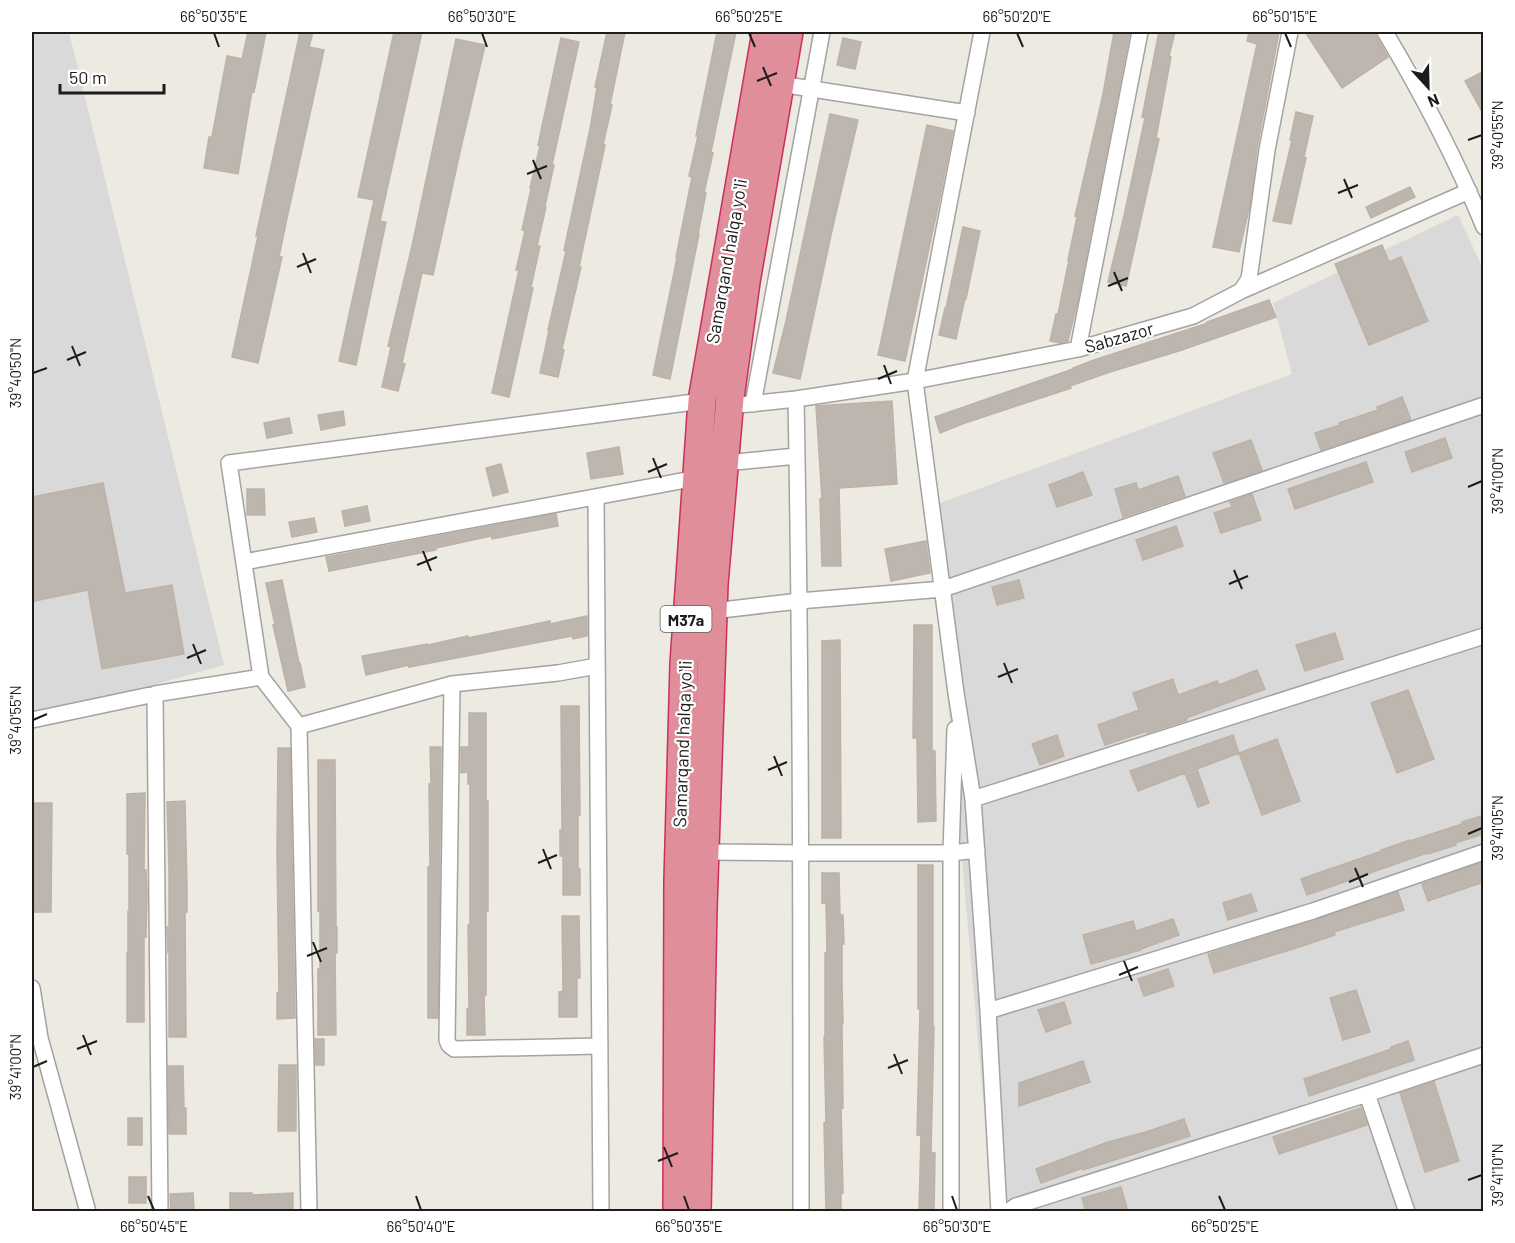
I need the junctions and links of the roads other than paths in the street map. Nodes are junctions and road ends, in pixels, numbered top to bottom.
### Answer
1 (766, 32) edge
2 (789, 32) edge
3 (822, 32) edge
4 (982, 32) edge
5 (1140, 32) edge
6 (1290, 32) edge
7 (1384, 32) edge
8 (780, 84) junction
9 (811, 89) junction
10 (967, 113) junction
11 (1469, 190) junction
12 (1484, 227) edge
13 (1241, 291) junction
14 (1078, 349) junction
15 (915, 381) junction
16 (796, 399) junction
17 (702, 401) junction
18 (741, 405) junction
19 (1484, 405) edge
20 (797, 456) junction
21 (725, 463) junction
22 (697, 478) junction
23 (596, 497) junction
24 (244, 562) junction
25 (701, 582) junction
26 (943, 589) junction
27 (799, 601) junction
28 (713, 611) junction
29 (1484, 636) edge
30 (597, 666) junction
31 (261, 677) junction
32 (452, 684) junction
33 (956, 693) junction
34 (155, 694) junction
35 (32, 720) edge
36 (299, 726) junction
37 (973, 799) junction
38 (977, 850) junction
39 (705, 852) junction
40 (1484, 852) edge
41 (951, 853) junction
42 (801, 854) junction
43 (32, 988) edge
44 (988, 1011) junction
45 (600, 1046) junction
46 (1484, 1056) edge
47 (1367, 1094) junction
48 (88, 1212) edge
49 (160, 1212) edge
50 (309, 1212) edge
51 (601, 1212) edge
52 (676, 1212) edge
53 (698, 1212) edge
54 (801, 1212) edge
55 (951, 1212) edge
56 (999, 1212) edge
57 (1007, 1212) edge
58 (1407, 1212) edge

1 - 17 highway, Samarqand halqa yoʻli / M37a
2 - 8 highway, Samarqand halqa yoʻli / M37a
3 - 9 street
4 - 10 street
5 - 14 street
6 - 13 street
7 - 11 street
8 - 9 street
8 - 18 highway, Samarqand halqa yoʻli / M37a
9 - 10 street
9 - 18 street
10 - 15 street
11 - 12 street
11 - 13 street, Sabzazor
13 - 14 street, Sabzazor
14 - 15 street, Sabzazor
15 - 16 street, Sabzazor
15 - 26 street
16 - 18 street, Sabzazor
16 - 20 street
17 - 22 highway, Samarqand halqa yoʻli / M37a
17 - 24 street
18 - 21 highway, Samarqand halqa yoʻli / M37a
19 - 26 street
20 - 21 street
20 - 27 street
21 - 25 highway, Samarqand halqa yoʻli / M37a
22 - 23 street
22 - 25 highway, Samarqand halqa yoʻli / M37a
23 - 24 street
23 - 30 street
24 - 31 street
25 - 28 highway, Samarqand halqa yoʻli / M37a
25 - 52 highway, Samarqand halqa yoʻli / M37a
26 - 27 street
26 - 33 street
27 - 28 street
27 - 42 street
28 - 39 highway, Samarqand halqa yoʻli / M37a
29 - 37 street
30 - 32 street
30 - 45 street
31 - 34 street
31 - 36 street
32 - 36 street
32 - 45 street
33 - 37 street
33 - 41 street
34 - 35 street
34 - 49 street
36 - 50 street
37 - 38 street
38 - 41 street
38 - 44 street
39 - 42 street
39 - 53 highway, Samarqand halqa yoʻli / M37a
40 - 44 street
41 - 42 street
41 - 55 street
42 - 54 street
43 - 48 street
44 - 56 street
45 - 51 street
46 - 47 street
47 - 57 street
47 - 58 street

